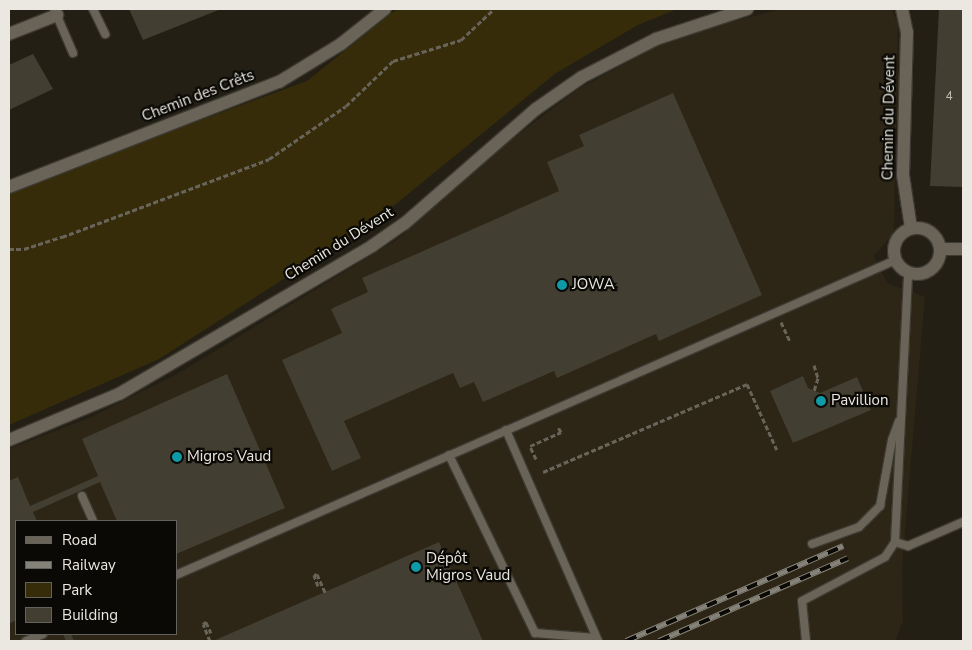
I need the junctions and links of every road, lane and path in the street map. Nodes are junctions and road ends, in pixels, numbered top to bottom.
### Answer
1 (93, 9) edge
2 (385, 9) edge
3 (494, 9) edge
4 (747, 9) edge
5 (902, 9) edge
6 (55, 12) edge
7 (9, 34) edge
8 (105, 34) dead end
9 (73, 53) dead end
10 (9, 187) edge
11 (911, 228) junction
12 (940, 249) junction
13 (963, 249) edge
14 (9, 250) edge
15 (896, 260) junction
16 (908, 272) junction
17 (780, 319) dead end
18 (790, 341) dead end
19 (814, 365) dead end
20 (814, 391) dead end
21 (901, 414) junction
22 (558, 427) dead end
23 (506, 430) junction
24 (9, 440) edge
25 (777, 450) dead end
26 (449, 455) junction
27 (536, 459) dead end
28 (543, 472) dead end
29 (82, 496) dead end
30 (93, 520) edge
31 (963, 522) edge
32 (896, 542) junction
33 (812, 544) dead end
34 (178, 574) edge
35 (318, 586) dead end
36 (325, 592) dead end
37 (211, 633) dead end
38 (41, 635) edge
39 (597, 640) edge
40 (26, 641) edge
41 (210, 641) edge
42 (806, 641) edge

1 - 8 lane
2 - 10 street, Chemin des Crêts
3 - 14 path
4 - 24 street, Chemin du Dévent
5 - 11 street, Chemin du Dévent
6 - 7 street
6 - 9 lane
11 - 12 street
11 - 15 street
12 - 13 street
12 - 16 street
15 - 16 street
15 - 23 lane
16 - 21 lane
17 - 18 path
19 - 20 path
21 - 32 lane
21 - 33 lane
22 - 27 path
23 - 26 lane
23 - 39 lane
25 - 28 path
26 - 34 lane
26 - 39 lane
29 - 30 lane
31 - 32 lane
32 - 42 lane
35 - 36 path
37 - 41 path
38 - 40 lane

